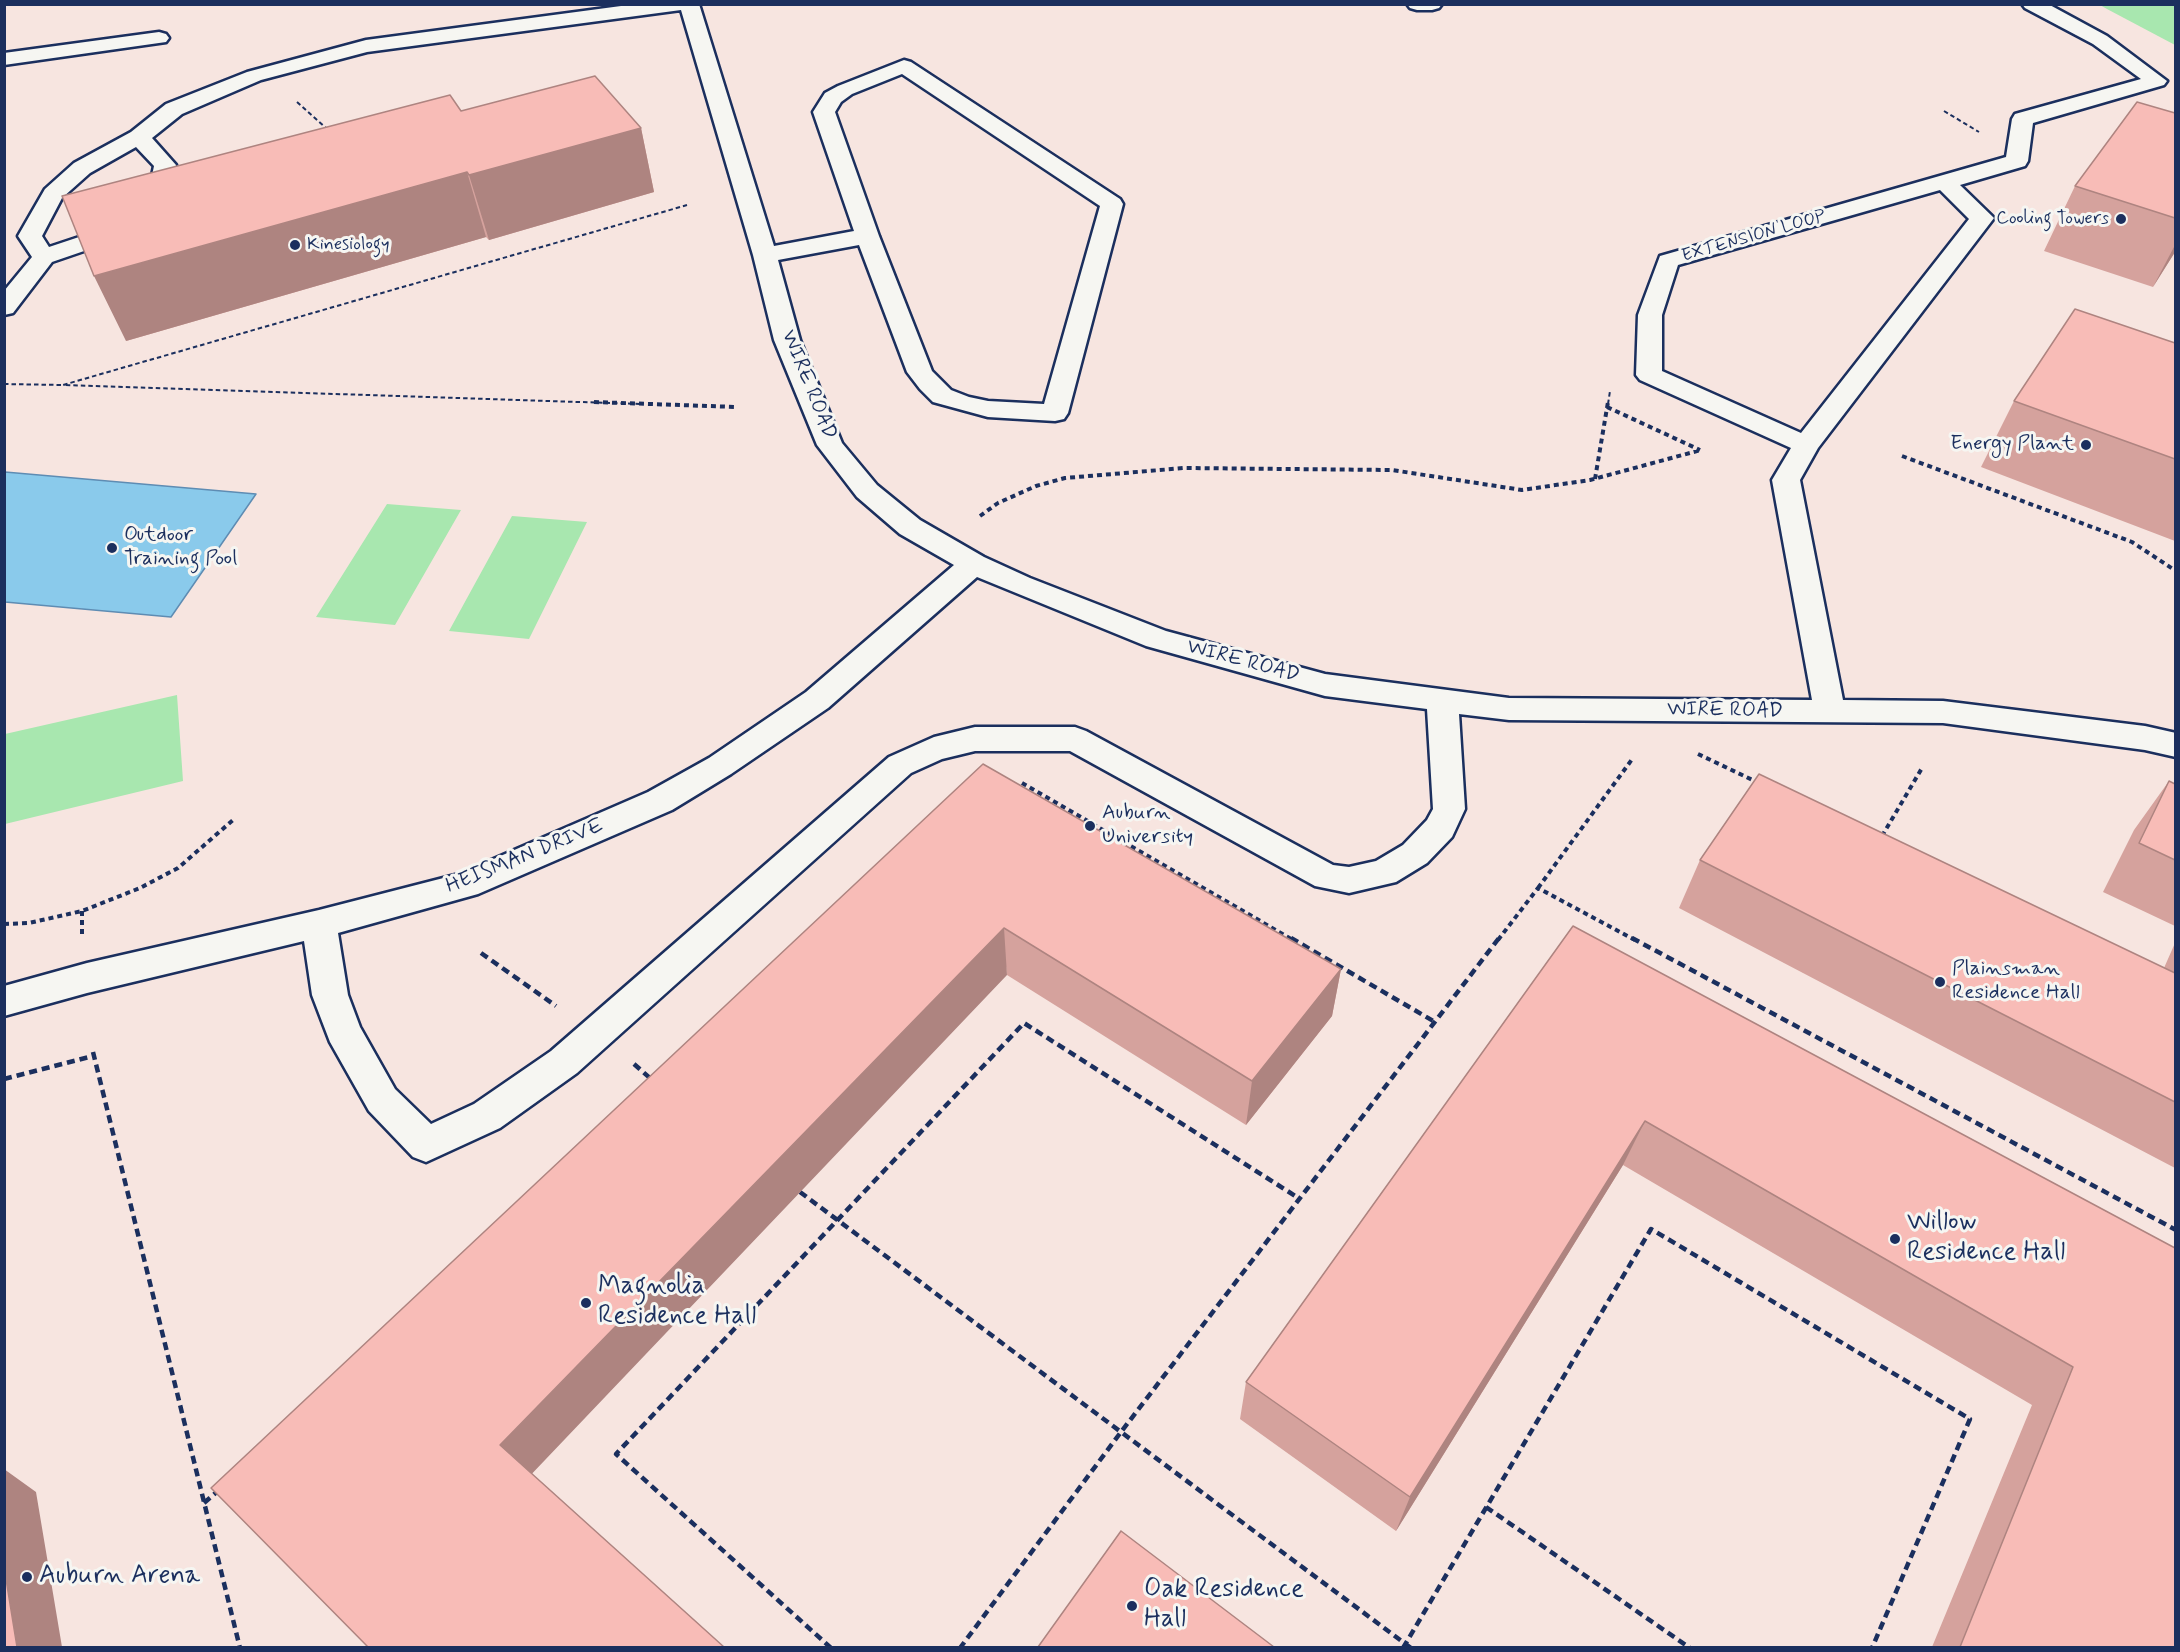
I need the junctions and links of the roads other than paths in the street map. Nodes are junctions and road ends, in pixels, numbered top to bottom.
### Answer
1 (687, 4) edge
2 (1416, 4) edge
3 (1432, 4) edge
4 (2032, 4) edge
5 (159, 38) dead end
6 (4, 59) edge
7 (139, 137) junction
8 (1946, 183) junction
9 (867, 236) junction
10 (765, 255) junction
11 (44, 256) junction
12 (4, 308) edge
13 (1806, 446) junction
14 (974, 564) junction
15 (1442, 700) junction
16 (1830, 712) junction
17 (2175, 745) edge
18 (319, 924) junction
19 (4, 1001) edge

1 - 7 street
1 - 10 street, WIRE ROAD
2 - 3 street
4 - 8 street, EXTENSION LOOP
5 - 6 street
7 - 11 street
7 - 11 street
8 - 13 street
8 - 13 street, EXTENSION LOOP
9 - 9 street
9 - 10 street
10 - 14 street, WIRE ROAD
11 - 12 street
13 - 16 street
14 - 15 street, WIRE ROAD
14 - 18 street, HEISMAN DRIVE
15 - 16 street, WIRE ROAD
15 - 18 street
16 - 17 street, WIRE ROAD
18 - 19 street, HEISMAN DRIVE

